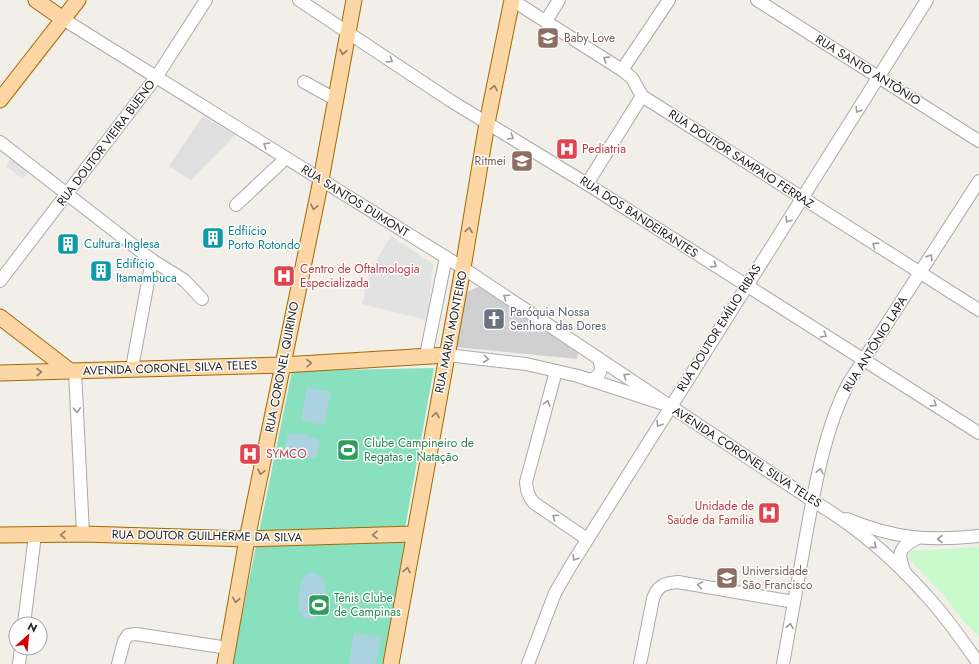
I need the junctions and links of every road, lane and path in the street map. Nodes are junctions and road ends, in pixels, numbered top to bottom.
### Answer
1 (36, 0) edge
2 (78, 0) edge
3 (206, 0) edge
4 (299, 0) edge
5 (354, 0) edge
6 (512, 0) edge
7 (559, 0) edge
8 (669, 0) edge
9 (757, 0) edge
10 (927, 0) edge
11 (63, 20) junction
12 (546, 21) junction
13 (347, 33) junction
14 (622, 70) junction
15 (157, 76) junction
16 (879, 77) junction
17 (304, 82) dead end
18 (642, 96) junction
19 (335, 99) junction
20 (0, 100) edge
21 (487, 123) junction
22 (979, 141) edge
23 (0, 142) edge
24 (286, 158) junction
25 (321, 180) junction
26 (979, 181) edge
27 (587, 184) junction
28 (68, 193) junction
29 (802, 198) junction
30 (236, 205) dead end
31 (446, 257) junction
32 (152, 260) junction
33 (463, 268) junction
34 (920, 274) junction
35 (0, 281) edge
36 (746, 286) junction
37 (202, 299) dead end
38 (979, 310) edge
39 (0, 317) edge
40 (426, 355) junction
41 (447, 355) junction
42 (599, 359) junction
43 (864, 360) junction
44 (283, 365) junction
45 (132, 368) junction
46 (73, 371) junction
47 (556, 371) junction
48 (0, 374) edge
49 (590, 380) junction
50 (670, 406) junction
51 (979, 433) edge
52 (813, 501) junction
53 (833, 513) junction
54 (83, 534) junction
55 (414, 534) junction
56 (0, 535) edge
57 (35, 535) junction
58 (979, 536) edge
59 (247, 539) junction
60 (587, 539) junction
61 (916, 539) junction
62 (906, 573) junction
63 (794, 602) junction
64 (25, 616) edge
65 (960, 639) junction
66 (979, 647) edge
67 (228, 648) junction
68 (978, 663) edge
69 (118, 664) edge
70 (225, 664) edge
71 (391, 664) edge
72 (528, 664) edge
73 (640, 664) edge
74 (783, 664) edge

1 - 11 main road, RUA SANTOS DUMONT
2 - 11 main road
3 - 15 street, RUA DOUTOR VIEIRA BUENO
4 - 13 street, RUA DOS BANDEIRANTES
5 - 13 main road, RUA CORONEL QUIRINO
6 - 12 street, RUA DOUTOR SAMPAIO FERRAZ
21 -> 6 main road, RUA MARIA MONTEIRO
7 - 12 street
8 - 14 street
9 - 16 street, RUA SANTO ANTÔNIO
10 - 16 street, RUA DOUTOR EMÍLIO RIBAS
11 - 15 street, RUA SANTOS DUMONT
11 - 20 main road
14 -> 12 street, RUA DOUTOR SAMPAIO FERRAZ
13 -> 19 main road, RUA CORONEL QUIRINO
13 -> 21 street, RUA DOS BANDEIRANTES
14 - 18 street, RUA DOUTOR SAMPAIO FERRAZ
24 -> 15 street, RUA SANTOS DUMONT
15 - 28 street, RUA DOUTOR VIEIRA BUENO
16 - 22 street, RUA SANTO ANTÔNIO
16 -> 29 street, RUA DOUTOR EMÍLIO RIBAS
17 - 19 street
18 - 27 street
18 - 29 street, RUA DOUTOR SAMPAIO FERRAZ
19 - 25 main road, RUA CORONEL QUIRINO
21 -> 27 street, RUA DOS BANDEIRANTES
33 -> 21 main road, RUA MARIA MONTEIRO
23 - 28 street
24 - 25 street, RUA SANTOS DUMONT
24 - 30 street
25 - 31 street, RUA SANTOS DUMONT
25 -> 44 main road, RUA CORONEL QUIRINO
34 -> 26 street, RUA ANTÔNIO LAPA
27 -> 36 street, RUA DOS BANDEIRANTES
28 - 32 street
28 - 35 street, RUA DOUTOR VIEIRA BUENO
34 -> 29 street, RUA DOUTOR SAMPAIO FERRAZ
29 -> 36 street, RUA DOUTOR EMÍLIO RIBAS
31 - 33 street, RUA SANTOS DUMONT
31 - 40 street
32 - 37 street
32 - 45 street
33 - 41 main road, RUA MARIA MONTEIRO
42 -> 33 street, RUA SANTOS DUMONT
34 - 38 street, RUA DOUTOR SAMPAIO FERRAZ
34 - 43 street, RUA ANTÔNIO LAPA
36 -> 43 street, RUA DOS BANDEIRANTES
36 - 50 street, RUA DOUTOR EMÍLIO RIBAS
39 - 46 main road
40 - 41 main road, AVENIDA CORONEL SILVA TELES
44 -> 40 main road, AVENIDA CORONEL SILVA TELES
41 -> 47 street, AVENIDA CORONEL SILVA TELES
55 -> 41 main road, RUA MARIA MONTEIRO
42 - 49 street
50 -> 42 street, RUA SANTOS DUMONT
43 -> 51 street, RUA DOS BANDEIRANTES
52 -> 43 street, RUA ANTÔNIO LAPA
44 - 45 main road, AVENIDA CORONEL SILVA TELES
44 -> 59 main road, RUA CORONEL QUIRINO
45 - 46 main road, AVENIDA CORONEL SILVA TELES
48 -> 46 main road, AVENIDA CORONEL SILVA TELES
46 -> 54 street
47 - 49 street, AVENIDA CORONEL SILVA TELES
60 -> 47 street
49 - 50 street, AVENIDA CORONEL SILVA TELES
50 - 52 street, AVENIDA CORONEL SILVA TELES
50 -> 60 street, RUA DOUTOR EMÍLIO RIBAS
52 - 53 street, AVENIDA CORONEL SILVA TELES
52 - 63 street, RUA ANTÔNIO LAPA
53 - 61 street
53 -> 62 street, AVENIDA CORONEL SILVA TELES
54 -> 57 main road, RUA DOUTOR GUILHERME DA SILVA
54 - 59 main road, RUA DOUTOR GUILHERME DA SILVA
55 -> 59 main road, RUA DOUTOR GUILHERME DA SILVA
71 -> 55 main road, RUA MARIA MONTEIRO
56 - 57 main road, RUA DOUTOR GUILHERME DA SILVA
57 - 64 street
58 -> 61 street
59 -> 67 main road, RUA CORONEL QUIRINO
60 -> 72 street, RUA DOUTOR EMÍLIO RIBAS
61 - 62 street
62 - 65 street, AVENIDA CORONEL SILVA TELES
63 -> 73 street
74 -> 63 street, RUA ANTÔNIO LAPA
65 - 66 street
65 - 68 street, AVENIDA CORONEL SILVA TELES
67 - 69 street
67 - 70 main road, RUA CORONEL QUIRINO

